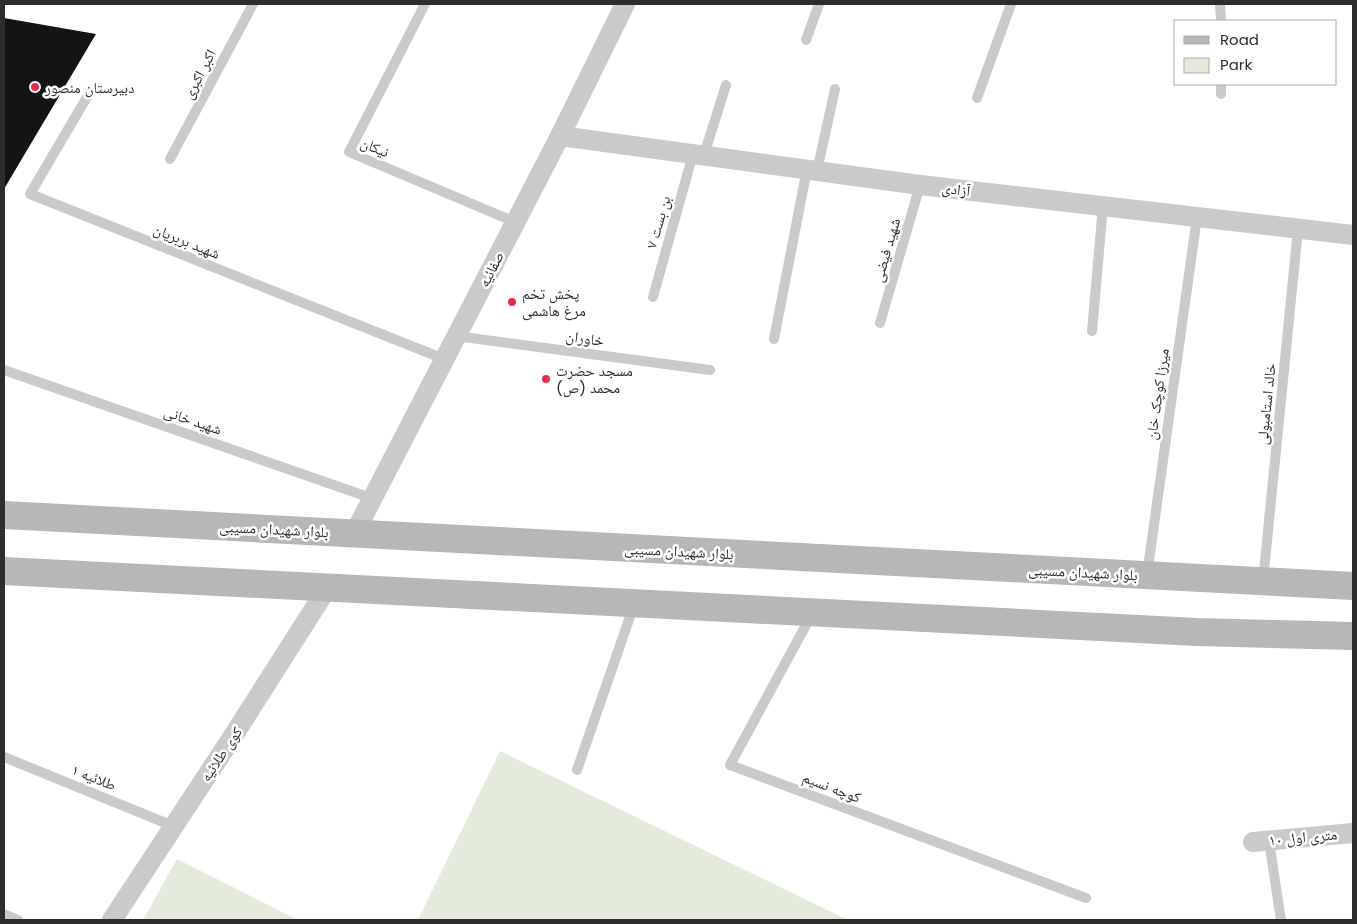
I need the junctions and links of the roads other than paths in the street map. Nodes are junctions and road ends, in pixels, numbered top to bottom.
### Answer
1 (254, 4) edge
2 (425, 4) edge
3 (625, 4) edge
4 (819, 4) edge
5 (1011, 4) edge
6 (1220, 4) edge
7 (1221, 20) edge
8 (806, 40) dead end
9 (726, 85) dead end
10 (835, 89) dead end
11 (90, 92) dead end
12 (977, 98) dead end
13 (560, 136) junction
14 (698, 155) junction
15 (170, 159) dead end
16 (812, 170) junction
17 (920, 185) junction
18 (1103, 206) junction
19 (1197, 217) junction
20 (516, 222) junction
21 (1298, 229) junction
22 (1353, 235) edge
23 (653, 297) dead end
24 (880, 323) dead end
25 (1092, 331) dead end
26 (456, 336) junction
27 (774, 339) dead end
28 (444, 359) junction
29 (4, 370) edge
30 (710, 370) dead end
31 (371, 498) junction
32 (4, 515) edge
33 (354, 534) junction
34 (4, 571) edge
35 (1147, 576) junction
36 (1263, 582) junction
37 (1353, 586) edge
38 (328, 587) junction
39 (634, 604) junction
40 (812, 613) junction
41 (1353, 636) edge
42 (4, 757) edge
43 (577, 770) dead end
44 (173, 826) junction
45 (1353, 833) edge
46 (1261, 841) joint
47 (1086, 898) dead end
48 (4, 914) edge
49 (18, 920) edge
50 (112, 920) edge
51 (1281, 920) edge

1 - 15 lane, اکبر اکبری
2 - 20 lane, نیکان
3 - 13 street, صفائیه
4 - 8 lane
5 - 12 lane
6 - 7 lane
9 - 14 lane, بن بست ۷
10 - 16 lane
11 - 28 lane, شهید بربریان
13 - 14 street, آزادی
13 - 20 street, صفائیه
14 - 16 street, آزادی
14 - 23 lane, بن بست ۷
16 - 17 street, آزادی
16 - 27 lane
17 - 18 street, آزادی
17 - 24 lane, شهید فیضی
18 - 19 street, آزادی
18 - 25 lane
19 - 21 street, آزادی
19 - 35 lane, میرزا کوچک خان
20 - 26 street, صفائیه
21 - 22 street, آزادی
21 - 36 lane, خالد استامبولی
26 - 28 street, صفائیه
26 - 30 lane, خاوران
28 - 31 street, صفائیه
29 - 31 lane, شهید خانی
31 - 33 street, صفائیه
32 - 33 main road, بلوار شهیدان مسیبی
33 - 35 main road, بلوار شهیدان مسیبی
34 - 38 main road
35 - 36 main road, بلوار شهیدان مسیبی
36 - 37 main road, بلوار شهیدان مسیبی
38 - 39 main road
38 - 44 street, کوی طلائیه
39 - 40 main road
39 - 43 lane
40 - 41 main road
40 - 47 lane, کوچه نسیم
42 - 44 lane, طلائیه ۱
44 - 50 street, کوی طلائیه
45 - 46 street, ۱۰ متری اول
46 - 51 lane
48 - 49 lane

